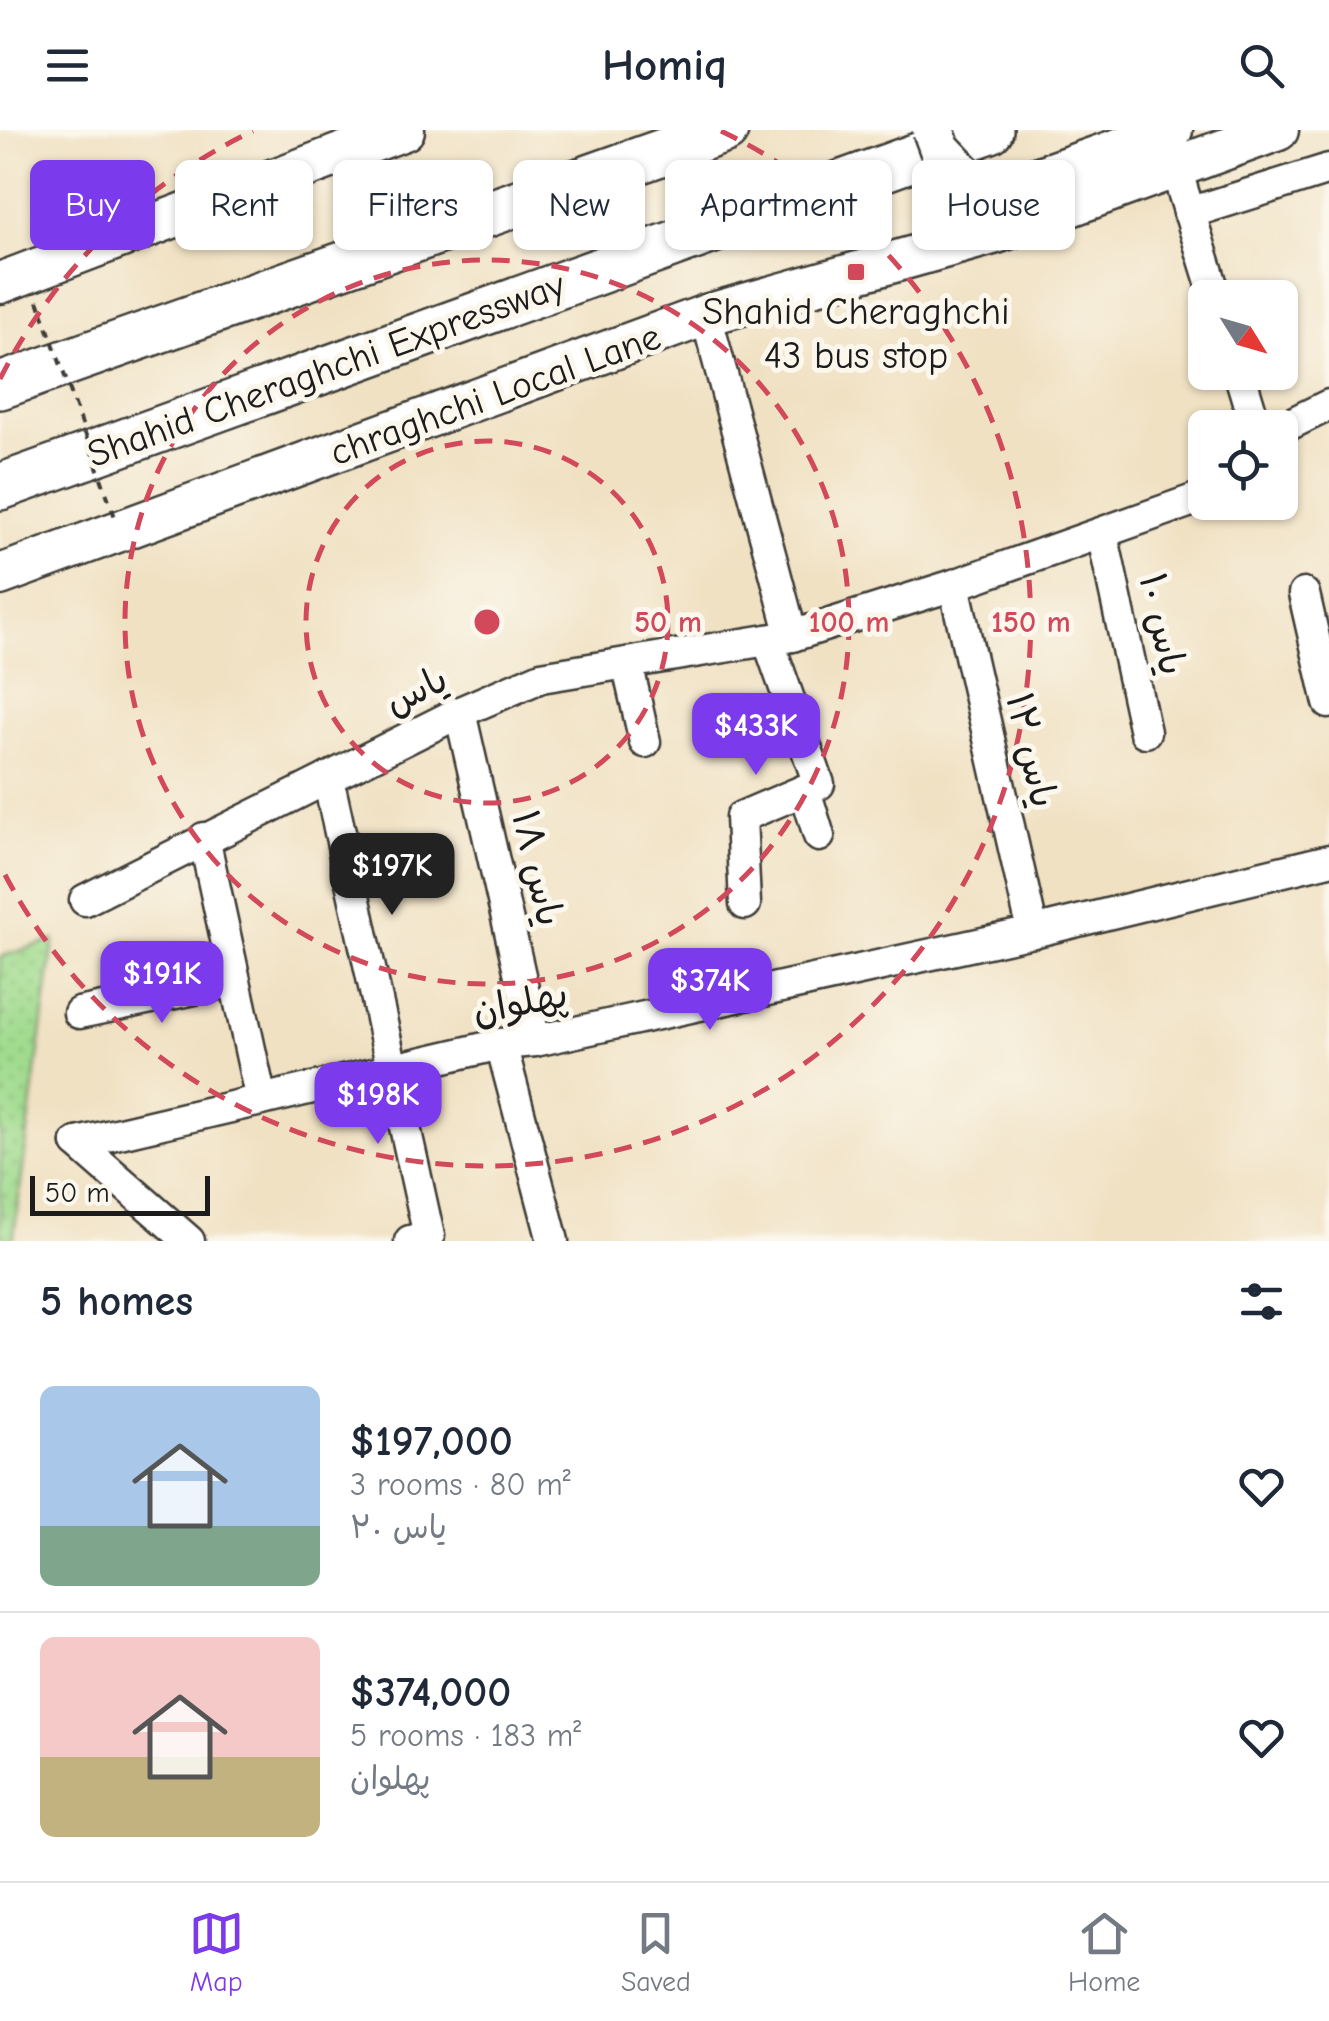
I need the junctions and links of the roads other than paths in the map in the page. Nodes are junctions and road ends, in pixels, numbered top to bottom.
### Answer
1 (404, 130) edge
2 (726, 130) edge
3 (932, 130) edge
4 (990, 130) edge
5 (1278, 130) edge
6 (1174, 149) edge
7 (1329, 169) edge
8 (1190, 213) junction
9 (1210, 280) edge
10 (0, 283) edge
11 (226, 305) junction
12 (706, 315) junction
13 (0, 366) edge
14 (0, 386) edge
15 (270, 389) junction
16 (1329, 405) edge
17 (1298, 420) edge
18 (0, 487) edge
19 (1188, 502) edge
20 (0, 511) edge
21 (1102, 532) junction
22 (0, 575) edge
23 (954, 586) junction
24 (1304, 594) dead end
25 (780, 638) junction
26 (627, 663) junction
27 (1327, 689) edge
28 (460, 712) junction
29 (1146, 732) dead end
30 (645, 742) dead end
31 (328, 778) junction
32 (806, 790) junction
33 (819, 836) dead end
34 (204, 838) junction
35 (1329, 860) edge
36 (85, 900) dead end
37 (745, 904) dead end
38 (1033, 932) junction
39 (233, 981) junction
40 (79, 1013) dead end
41 (535, 1041) junction
42 (501, 1044) junction
43 (392, 1072) junction
44 (261, 1100) junction
45 (189, 1241) edge
46 (410, 1241) edge
47 (553, 1241) edge

1 - 10 main road
2 - 11 highway
3 - 6 main road, bridge
4 - 15 highway, Shahid Cheraghchi Expressway
5 - 6 main road, chraghchi Local Lane
6 - 8 street
6 - 12 main road, chraghchi Local Lane
7 - 8 street
8 - 9 street
11 - 13 highway
11 - 14 highway
12 - 22 main road, chraghchi Local Lane
12 - 25 street
15 - 18 highway, Shahid Cheraghchi Expressway
15 - 20 highway
16 - 17 street
19 - 21 street, یاس
21 - 23 street, یاس
21 - 29 street, یاس ۱۰
23 - 25 street, یاس
23 - 38 street, یاس ۱۲
24 - 27 street
25 - 26 street, یاس
25 - 32 street
26 - 28 street, یاس
26 - 30 street
28 - 31 street, یاس
28 - 41 street, یاس ۱۸
31 - 34 street, یاس
31 - 43 street
32 - 33 street
32 - 37 street
34 - 36 street, یاس
34 - 39 street
35 - 38 street, پهلوان
38 - 41 street, پهلوان
39 - 40 street
39 - 44 street
41 - 42 street, پهلوان
42 - 43 street, پهلوان
42 - 47 street
43 - 44 street, پهلوان
43 - 46 street
44 - 45 street, پهلوان

